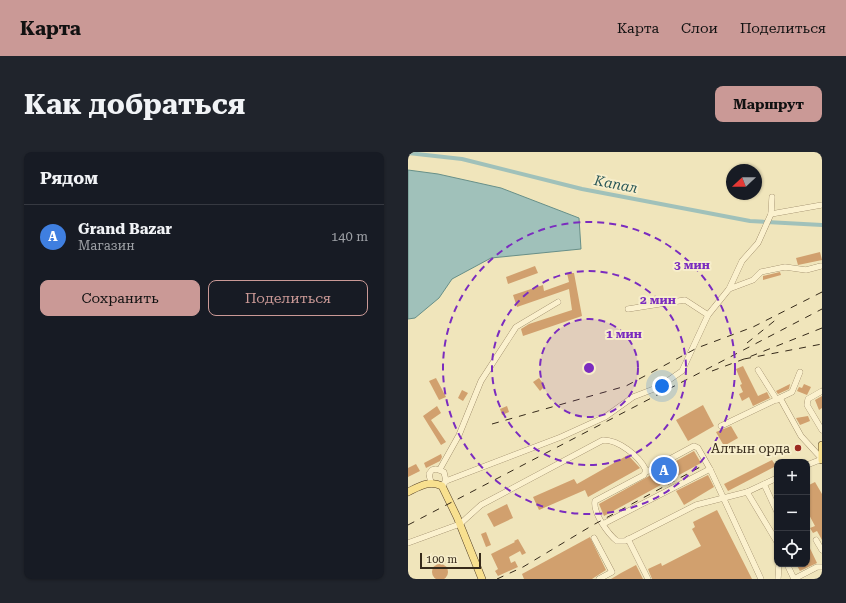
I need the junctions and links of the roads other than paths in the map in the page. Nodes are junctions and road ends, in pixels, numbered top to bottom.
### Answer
1 (772, 197) dead end
2 (822, 205) edge
3 (771, 214) junction
4 (821, 266) edge
5 (729, 289) junction
6 (558, 302) dead end
7 (628, 309) dead end
8 (708, 315) junction
9 (758, 370) dead end
10 (800, 372) dead end
11 (822, 391) edge
12 (778, 399) junction
13 (721, 426) dead end
14 (822, 430) edge
15 (822, 445) edge
16 (822, 459) edge
17 (810, 464) edge
18 (440, 469) junction
19 (710, 469) junction
20 (646, 472) junction
21 (774, 479) edge
22 (431, 483) junction
23 (444, 484) junction
24 (764, 484) junction
25 (408, 492) edge
26 (747, 492) junction
27 (724, 499) junction
28 (774, 506) edge
29 (460, 524) junction
30 (603, 524) junction
31 (774, 537) edge
32 (594, 538) dead end
33 (628, 539) junction
34 (816, 540) dead end
35 (408, 543) edge
36 (822, 550) edge
37 (779, 567) edge
38 (789, 567) edge
39 (822, 567) edge
40 (482, 579) edge
41 (599, 579) edge
42 (648, 579) edge
43 (761, 579) edge
44 (778, 579) edge
45 (794, 579) edge

1 - 3 street
2 - 3 street
3 - 5 street
4 - 5 street
5 - 8 street
6 - 18 street
7 - 8 street
8 - 23 street
9 - 12 street
10 - 12 street
11 - 14 street
12 - 13 street
12 - 16 street
15 - 16 main road
16 - 17 street
18 - 22 street
18 - 23 street
19 - 20 street
19 - 27 street
19 - 30 street
20 - 29 street
20 - 30 street
21 - 24 street
22 - 23 main road
22 - 25 main road
23 - 29 main road
24 - 26 street
24 - 28 street
26 - 27 street
26 - 31 street
27 - 33 street
27 - 43 street
29 - 35 street
29 - 40 main road
30 - 33 street
32 - 41 street
33 - 42 street
34 - 36 street
37 - 44 street
38 - 45 street
39 - 45 street

